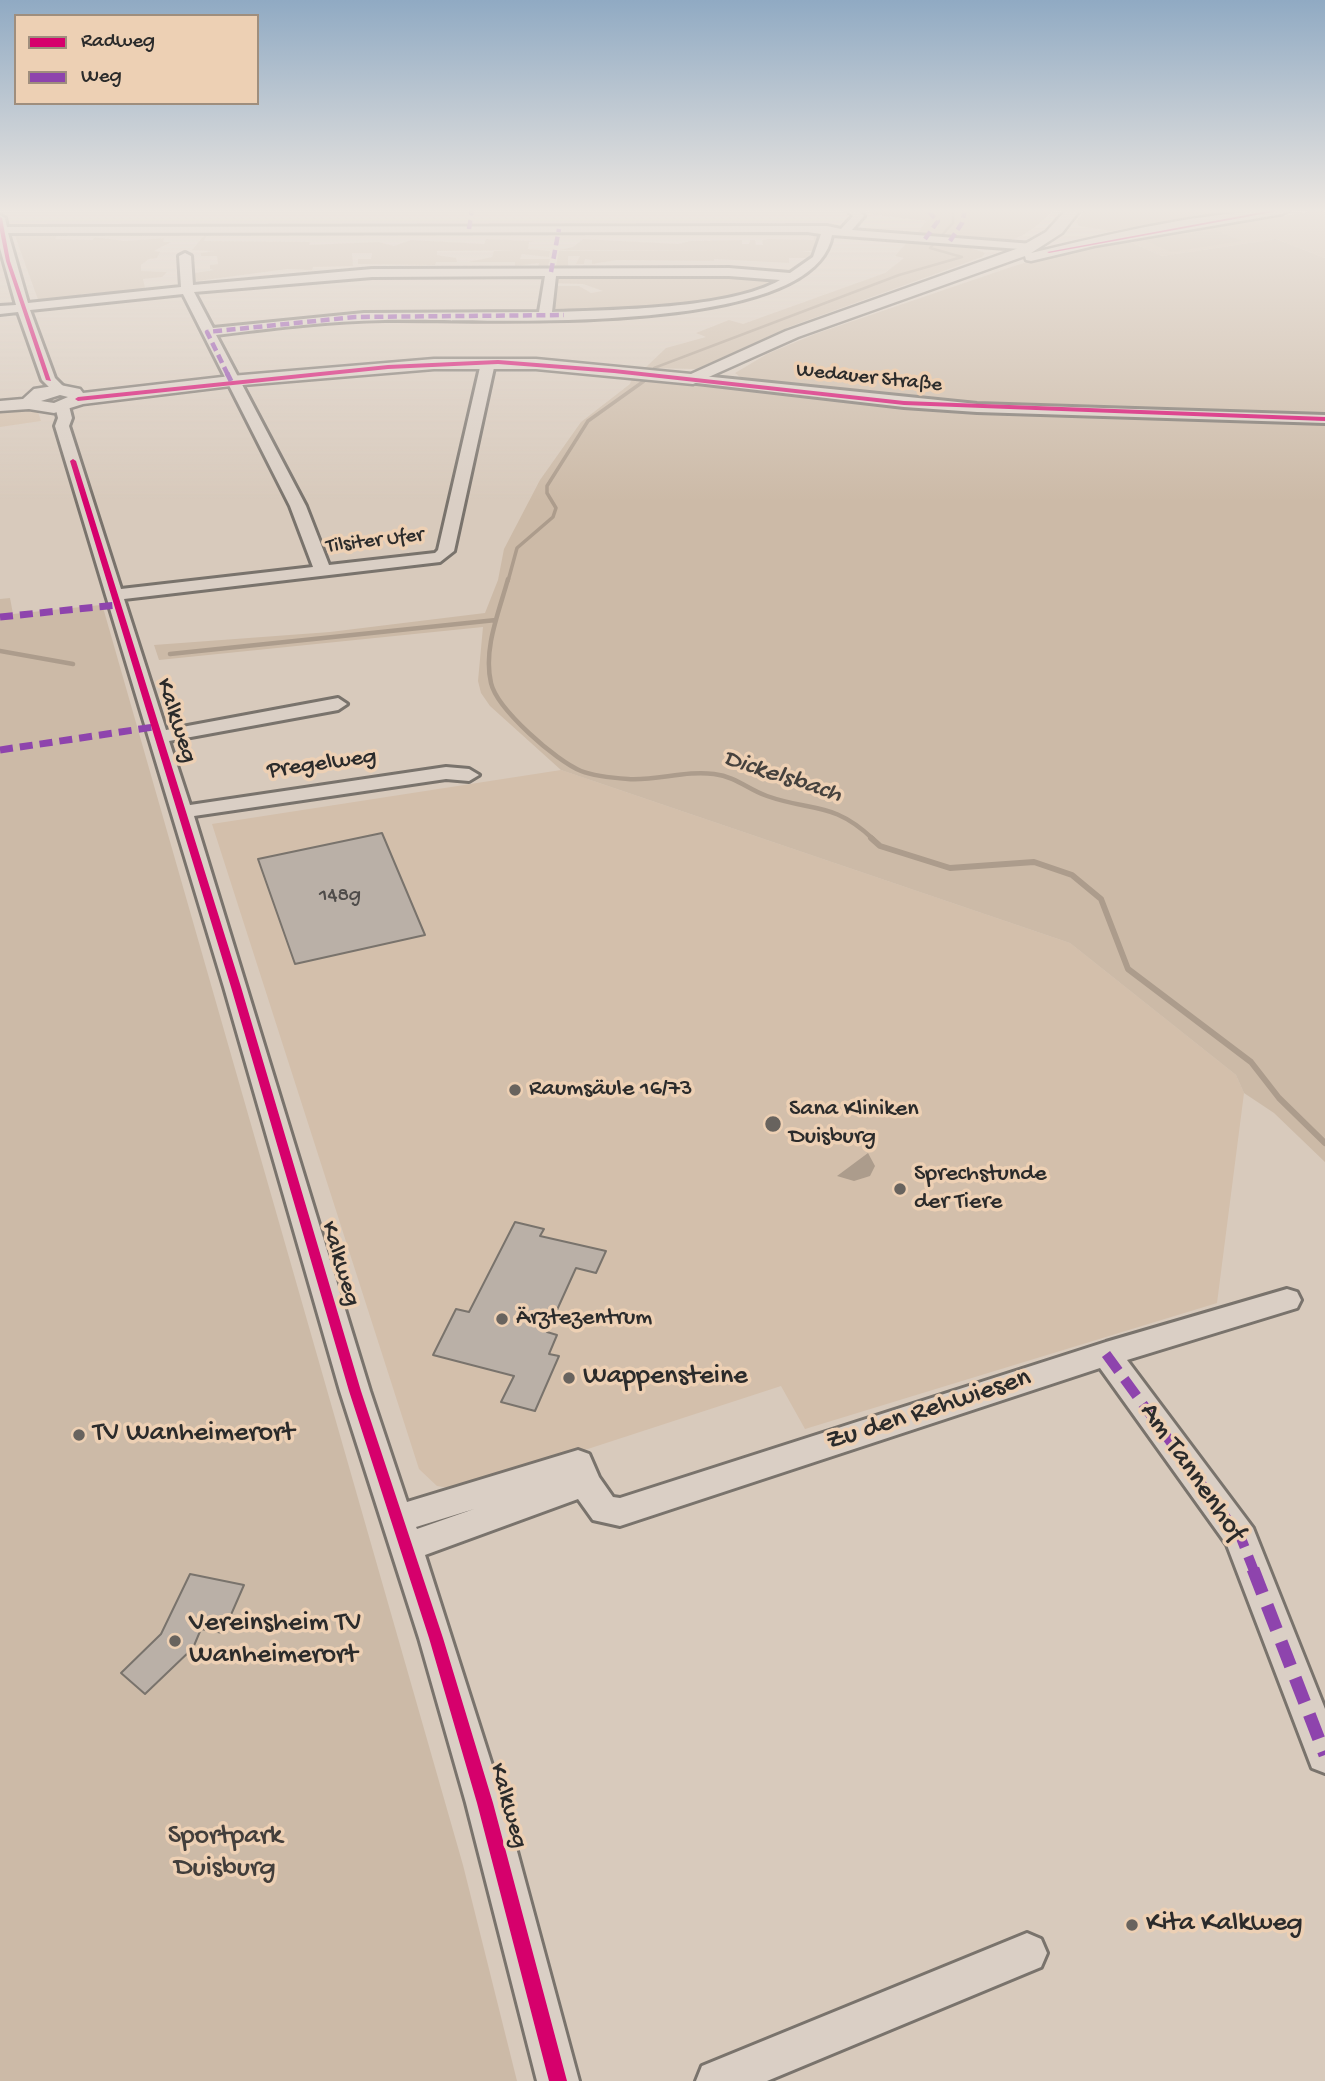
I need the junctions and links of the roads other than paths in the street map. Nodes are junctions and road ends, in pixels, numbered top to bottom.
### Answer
1 (31, 307) edge
2 (195, 307) edge
3 (546, 307) edge
4 (682, 307) edge
5 (870, 307) edge
6 (23, 308) junction
7 (0, 310) edge
8 (545, 315) junction
9 (207, 332) junction
10 (488, 363) junction
11 (693, 379) junction
12 (231, 381) junction
13 (54, 397) junction
14 (0, 404) edge
15 (1325, 419) edge
16 (323, 571) junction
17 (115, 595) junction
18 (338, 704) dead end
19 (157, 737) junction
20 (469, 775) dead end
21 (182, 812) junction
22 (1287, 1300) dead end
23 (1106, 1354) junction
24 (403, 1533) junction
25 (1325, 1755) edge
26 (1027, 1953) dead end
27 (558, 2081) edge
28 (717, 2081) edge

1 - 6 street
2 - 9 street
3 - 8 street
4 - 8 street
5 - 11 main road
6 - 7 street
6 - 13 street, Kalkweg
8 - 9 street
9 - 12 street
10 - 11 main road, Wedauer Straße
10 - 12 main road, Wedauer Straße
10 - 16 street, Tilsiter Ufer
11 - 15 street, Wedauer Straße
12 - 13 main road, Wedauer Straße
12 - 16 street
13 - 14 main road, Wedauer Straße
13 - 17 street, Kalkweg
16 - 17 street, Tilsiter Ufer
17 - 19 street, Kalkweg
18 - 19 street, Kalkweg
19 - 21 street, Kalkweg
20 - 21 street, Pregelweg
21 - 24 street, Kalkweg
22 - 23 street, Zu den Rehwiesen
23 - 24 street, Zu den Rehwiesen
23 - 25 street, Am Tannenhof
24 - 27 street, Kalkweg
26 - 28 street

